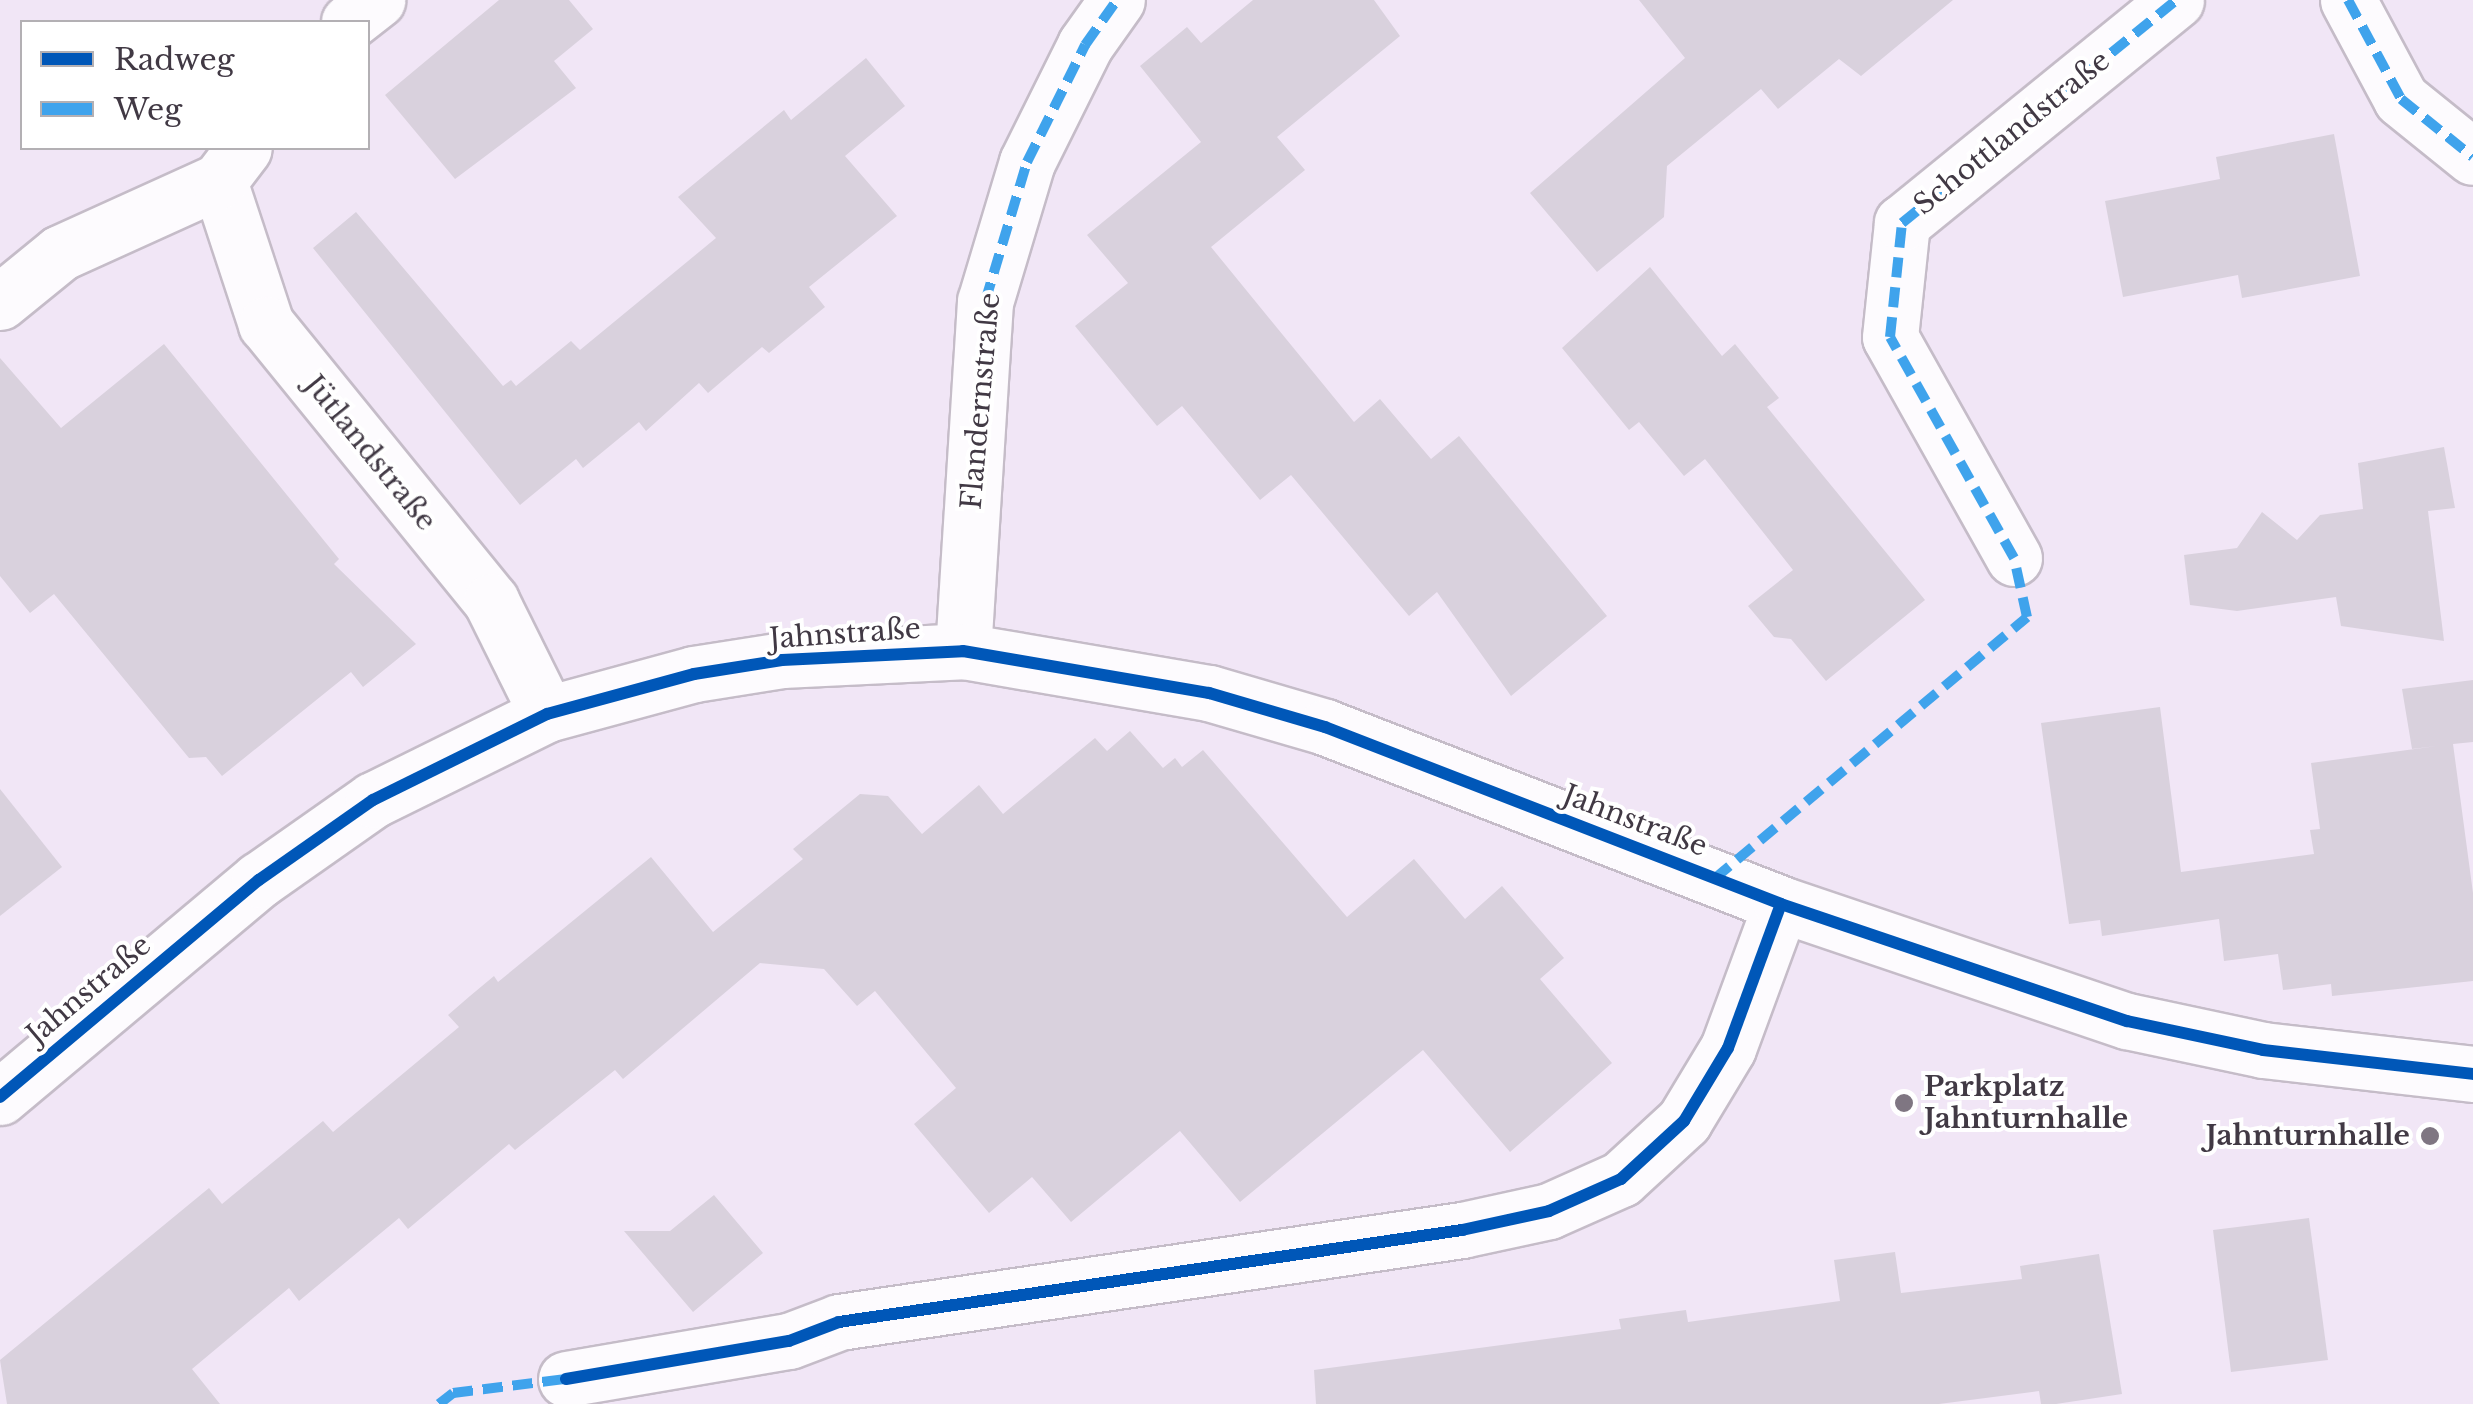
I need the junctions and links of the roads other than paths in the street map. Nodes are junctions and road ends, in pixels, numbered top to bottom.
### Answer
1 (377, 0) edge
2 (1117, 0) edge
3 (2176, 0) edge
4 (2348, 0) edge
5 (352, 20) edge
6 (2473, 157) edge
7 (232, 164) edge
8 (0, 302) edge
9 (2014, 558) dead end
10 (963, 651) junction
11 (547, 714) junction
12 (1781, 904) junction
13 (2473, 1074) edge
14 (0, 1096) edge
15 (566, 1379) dead end

1 - 5 street
2 - 10 street, Flandernstraße
3 - 9 street, Schottlandstraße
4 - 6 street
7 - 8 street, Jütlandstraße
7 - 11 street, Jütlandstraße
10 - 11 street, Jahnstraße
10 - 12 street, Jahnstraße
11 - 14 street, Jahnstraße
12 - 13 street, Jahnstraße
12 - 15 street

